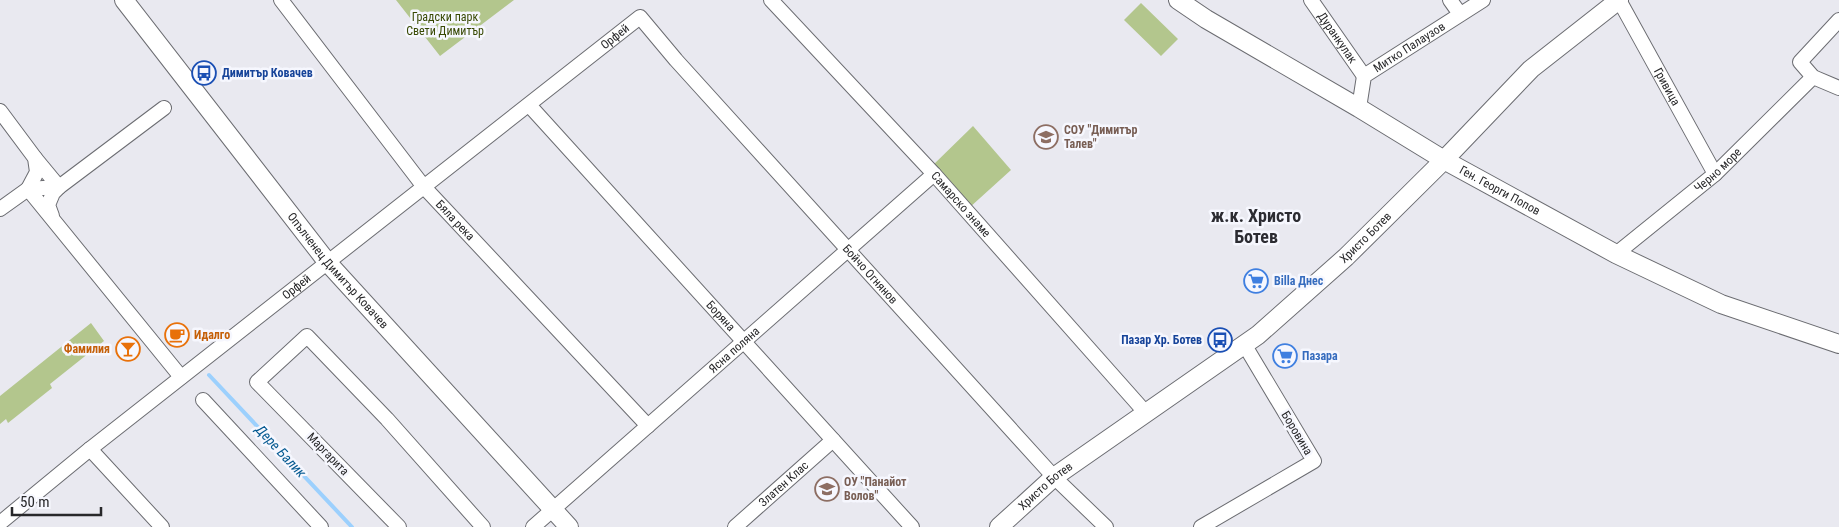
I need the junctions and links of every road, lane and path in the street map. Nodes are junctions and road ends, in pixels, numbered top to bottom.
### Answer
1 (124, 0) edge
2 (281, 0) edge
3 (771, 0) edge
4 (1178, 0) edge
5 (1311, 0) edge
6 (1450, 0) edge
7 (1483, 0) edge
8 (1619, 0) edge
9 (1460, 14) junction
10 (640, 17) joint
11 (1839, 20) edge
12 (1364, 76) junction
13 (1812, 77) junction
14 (1839, 88) edge
15 (528, 104) junction
16 (164, 108) dead end
17 (1359, 108) junction
18 (0, 111) edge
19 (35, 158) junction
20 (1444, 160) junction
21 (934, 174) junction
22 (1715, 174) junction
23 (59, 187) junction
24 (424, 187) junction
25 (28, 189) junction
26 (0, 209) edge
27 (54, 220) junction
28 (849, 250) junction
29 (1616, 254) junction
30 (328, 264) junction
31 (743, 342) junction
32 (1244, 344) junction
33 (1839, 344) edge
34 (181, 377) junction
35 (202, 400) dead end
36 (1145, 412) junction
37 (648, 426) junction
38 (833, 440) junction
39 (90, 448) junction
40 (1054, 477) junction
41 (553, 510) junction
42 (0, 523) edge
43 (162, 527) edge
44 (321, 527) edge
45 (399, 527) edge
46 (483, 527) edge
47 (533, 527) edge
48 (569, 527) edge
49 (735, 527) edge
50 (912, 527) edge
51 (999, 527) edge
52 (1106, 527) edge
53 (1201, 527) edge

1 - 30 street, Опълченец Димитър Ковачев
2 - 24 street, Бяла река
3 - 21 street, Самарско знаме
4 - 17 street, Ген. Георги Попов
5 - 12 street, Дуранкулак
6 - 9 street
7 - 9 street, Митко Палаузов
8 - 20 street, Христо Ботев
8 - 22 street, Гривица
9 - 12 street, Митко Палаузов
10 - 15 street, Орфей
10 - 28 street, Бойчо Огнянов
11 - 13 street
12 - 17 street, Митко Палаузов
13 - 14 street
13 - 22 street, Черно море
15 - 24 street, Орфей
15 - 31 street, Боряна
16 - 23 street
17 - 20 street, Ген. Георги Попов
18 - 19 street
19 - 23 street
19 - 25 street
20 - 29 street, Ген. Георги Попов
20 - 32 street, Христо Ботев
21 - 28 street, Ясна поляна
21 - 36 street, Самарско знаме
22 - 29 street, Черно море
23 - 25 street
23 - 27 street
24 - 30 street, Орфей
24 - 37 street, Бяла река
25 - 26 street
25 - 27 street
27 - 34 street
28 - 31 street, Ясна поляна
28 - 40 street, Бойчо Огнянов
29 - 33 street, Ген. Георги Попов
30 - 34 street, Орфей
30 - 41 street, Опълченец Димитър Ковачев
31 - 37 street, Ясна поляна
31 - 38 street, Боряна
32 - 36 street, Христо Ботев
32 - 53 street, Боровина
34 - 39 street, Орфей
35 - 44 street
36 - 40 street, Христо Ботев
37 - 41 street, Ясна поляна
38 - 49 street, Златен Клас
38 - 50 street, Боряна
39 - 42 street, Орфей
39 - 43 street
40 - 51 street, Христо Ботев
40 - 52 street, Бойчо Огнянов
41 - 47 street, Ясна поляна
41 - 48 street, Опълченец Димитър Ковачев
45 - 46 street, Маргарита

